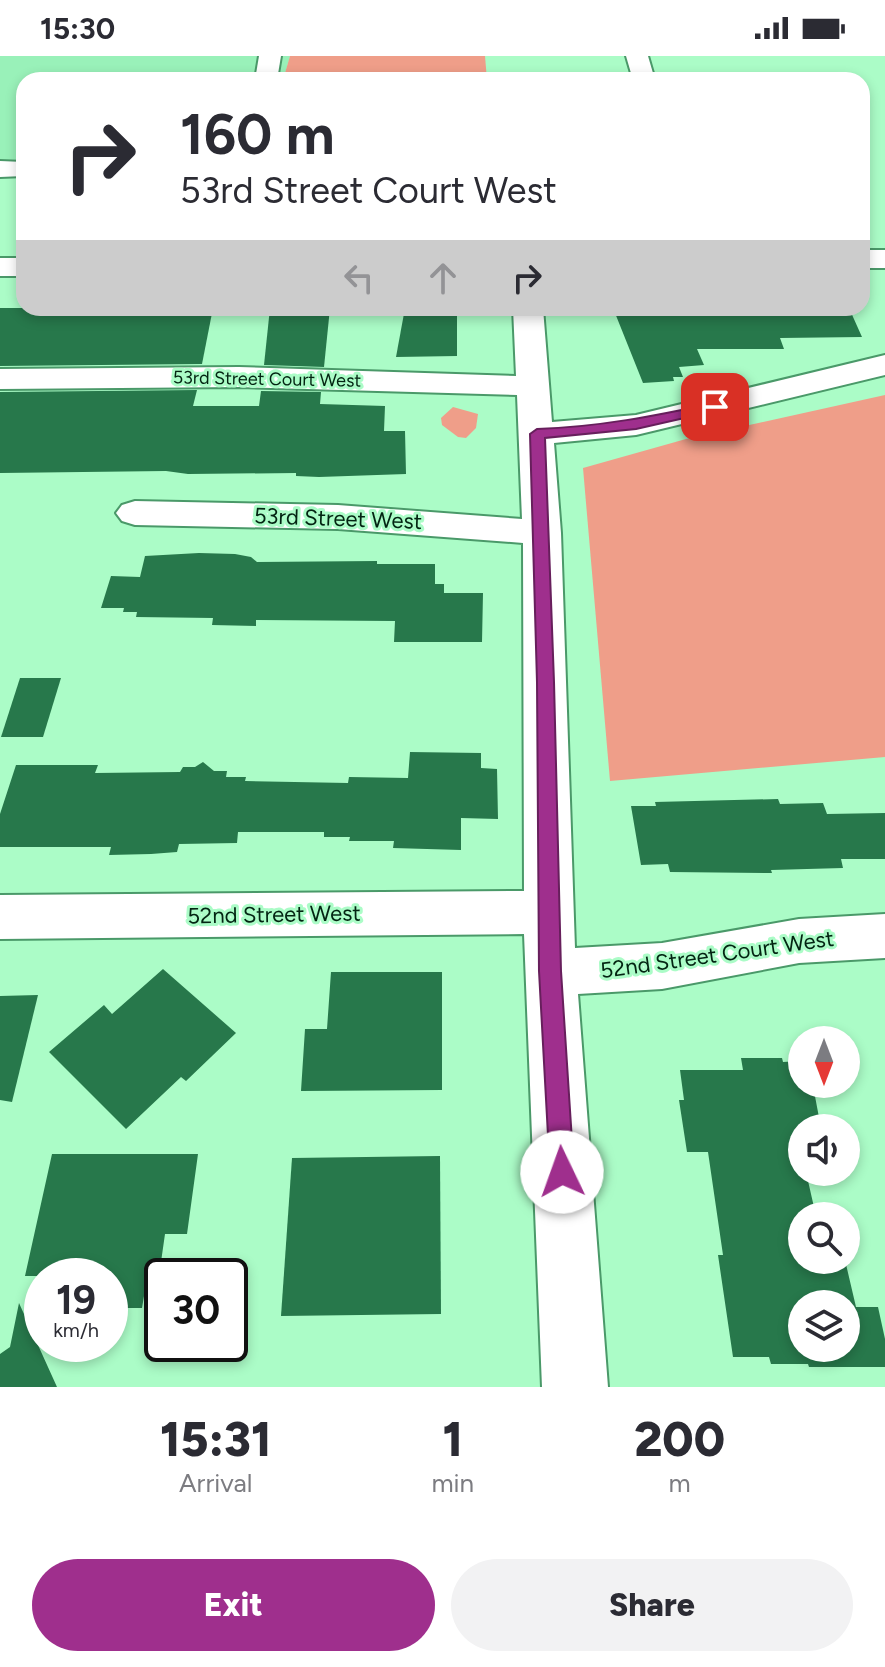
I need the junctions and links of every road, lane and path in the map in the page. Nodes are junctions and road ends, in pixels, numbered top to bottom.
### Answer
1 (529, 316) edge
2 (885, 365) edge
3 (0, 379) edge
4 (534, 386) junction
5 (537, 434) junction
6 (135, 513) dead end
7 (542, 533) junction
8 (548, 912) junction
9 (0, 917) edge
10 (885, 936) edge
11 (550, 971) junction
12 (575, 1387) edge

1 - 4 street
2 - 5 street
3 - 4 street, 53rd Street Court West
4 - 5 street
5 - 7 street
6 - 7 street, 53rd Street West
7 - 8 street
8 - 9 street, 52nd Street West
8 - 11 street
10 - 11 street, 52nd Street Court West
11 - 12 street

